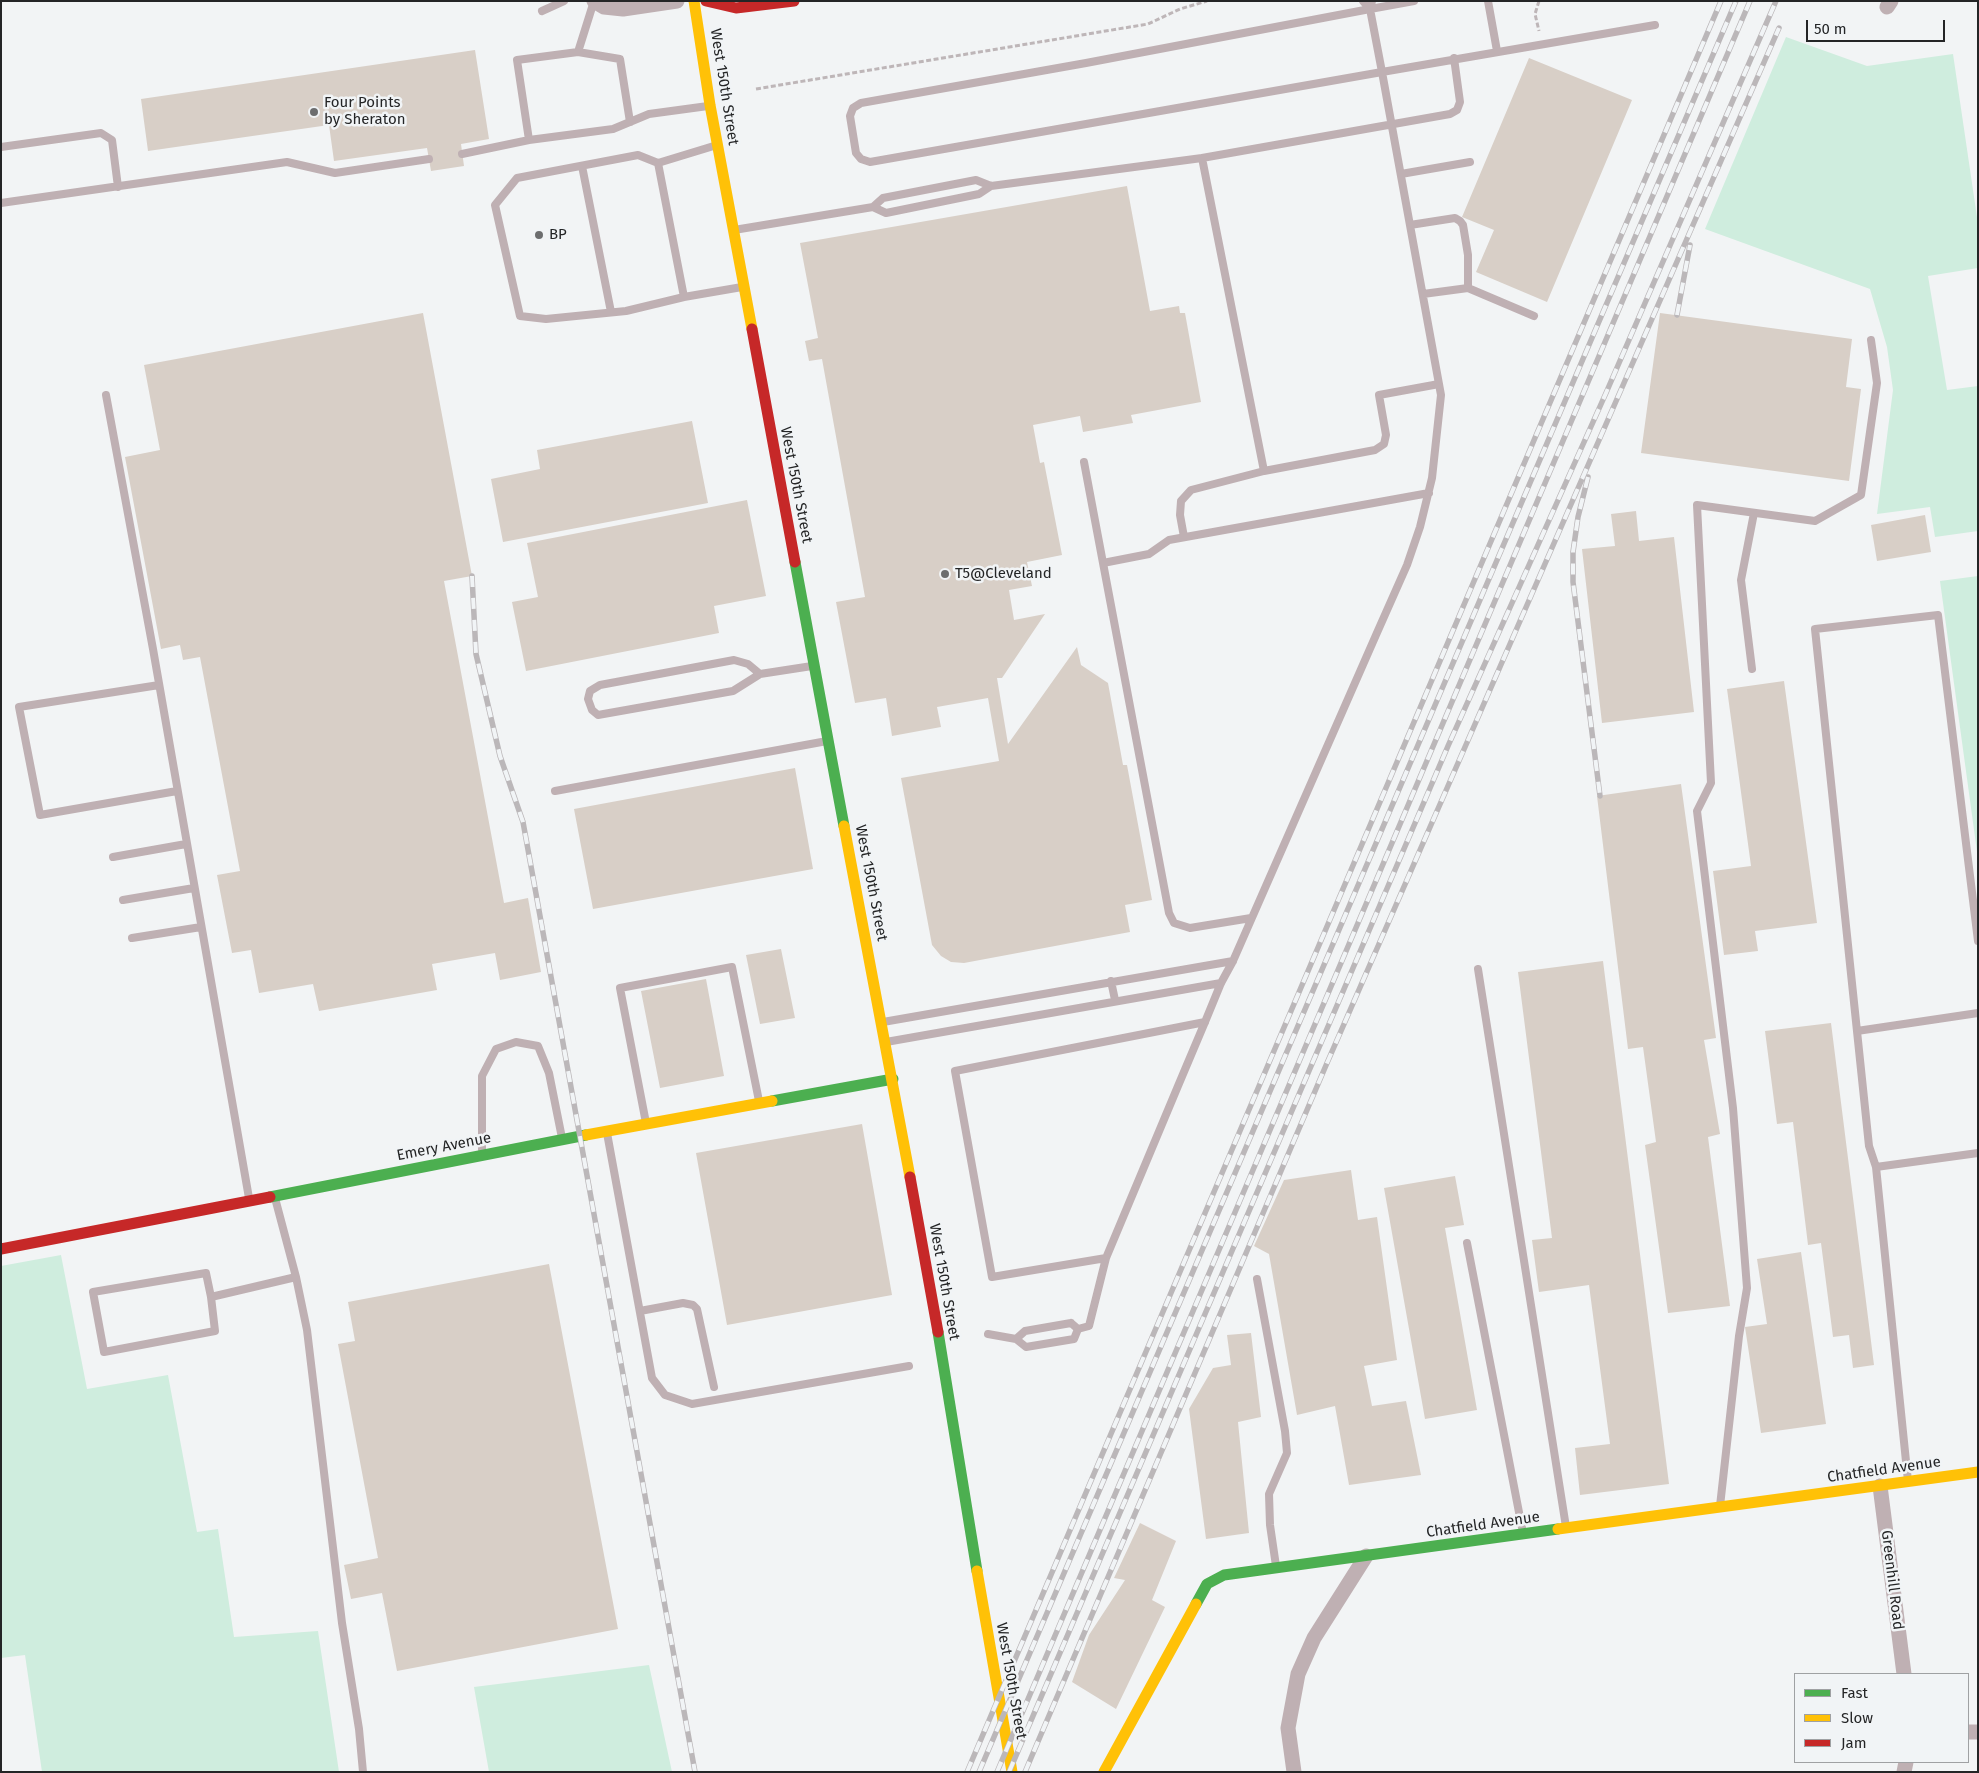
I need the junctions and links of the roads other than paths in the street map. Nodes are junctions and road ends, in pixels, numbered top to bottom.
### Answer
1 (564, 1) edge
2 (594, 1) edge
3 (677, 1) edge
4 (694, 1) edge
5 (706, 1) edge
6 (794, 1) edge
7 (1363, 1) edge
8 (1414, 1) edge
9 (1488, 1) edge
10 (1371, 5) edge
11 (542, 10) dead end
12 (1655, 25) dead end
13 (1497, 51) junction
14 (578, 52) junction
15 (1454, 58) junction
16 (1382, 72) junction
17 (710, 105) junction
18 (630, 122) junction
19 (1392, 125) junction
20 (529, 140) junction
21 (718, 145) junction
22 (1, 147) edge
23 (462, 154) dead end
24 (1202, 158) junction
25 (429, 159) dead end
26 (1470, 162) dead end
27 (658, 163) junction
28 (582, 166) junction
29 (1401, 174) junction
30 (991, 186) junction
31 (118, 187) junction
32 (1, 203) edge
33 (873, 207) junction
34 (1410, 225) junction
35 (733, 230) junction
36 (744, 287) junction
37 (1468, 288) junction
38 (1423, 294) junction
39 (684, 297) junction
40 (611, 312) junction
41 (1534, 316) dead end
42 (1871, 340) dead end
43 (1439, 384) junction
44 (106, 395) dead end
45 (1084, 462) dead end
46 (1264, 471) junction
47 (1429, 493) junction
48 (1754, 513) junction
49 (1184, 537) junction
50 (1103, 563) junction
51 (814, 666) junction
52 (1752, 669) dead end
53 (760, 674) junction
54 (159, 685) junction
55 (829, 740) junction
56 (177, 790) junction
57 (555, 791) dead end
58 (186, 844) junction
59 (113, 857) dead end
60 (194, 888) junction
61 (123, 900) dead end
62 (1250, 918) junction
63 (201, 927) junction
64 (132, 938) dead end
65 (1978, 941) edge
66 (1233, 961) junction
67 (1478, 969) dead end
68 (1111, 981) junction
69 (1221, 983) junction
70 (1115, 1000) junction
71 (1978, 1013) edge
72 (882, 1022) junction
73 (1205, 1022) junction
74 (1857, 1031) junction
75 (886, 1042) junction
76 (893, 1079) junction
77 (759, 1103) junction
78 (646, 1124) junction
79 (607, 1131) junction
80 (563, 1140) junction
81 (1978, 1153) edge
82 (482, 1155) junction
83 (1876, 1167) junction
84 (274, 1196) junction
85 (250, 1200) junction
86 (1467, 1243) dead end
87 (1, 1249) edge
88 (1106, 1258) junction
89 (296, 1277) junction
90 (1257, 1279) dead end
91 (211, 1296) junction
92 (640, 1311) junction
93 (1078, 1329) junction
94 (988, 1334) dead end
95 (1016, 1339) junction
96 (909, 1366) dead end
97 (714, 1387) dead end
98 (1978, 1472) edge
99 (1908, 1482) junction
100 (1880, 1486) junction
101 (1720, 1508) junction
102 (1566, 1529) junction
103 (1523, 1534) junction
104 (1366, 1556) junction
105 (1276, 1568) junction
106 (1904, 1673) edge
107 (363, 1772) edge
108 (1012, 1772) edge
109 (1104, 1772) edge
110 (1294, 1772) edge

1 - 11 lane
2 - 3 street
2 - 14 lane
4 - 17 street, West 150th Street
5 - 6 street
7 - 10 lane
8 - 10 lane
9 - 13 lane
10 - 16 lane
10 - 16 lane
12 - 13 lane
13 - 15 lane
14 - 18 lane
14 - 20 lane
15 - 16 lane
15 - 19 lane
16 - 19 lane
17 - 18 lane
17 - 21 street, West 150th Street
18 - 20 lane
19 - 24 lane
19 - 29 lane
20 - 23 lane
21 - 27 lane
21 - 35 street, West 150th Street
22 - 31 lane
24 - 30 lane
24 - 46 lane
25 - 31 lane
26 - 29 lane
27 - 28 lane
27 - 39 lane
28 - 40 lane
28 - 40 lane
29 - 34 lane
30 - 33 lane
30 - 33 lane
31 - 32 lane
33 - 35 lane
34 - 37 lane
34 - 38 lane
35 - 36 street, West 150th Street
36 - 39 lane
36 - 51 street, West 150th Street
37 - 38 lane
37 - 41 lane
38 - 43 lane
39 - 40 lane
42 - 48 lane
43 - 46 lane
43 - 47 lane
44 - 54 lane
45 - 50 lane
46 - 49 lane
47 - 49 lane
47 - 62 lane
48 - 52 lane
48 - 101 lane
49 - 50 lane
50 - 62 lane
51 - 53 lane
51 - 55 street, West 150th Street
53 - 53 lane
54 - 56 lane
54 - 56 lane
55 - 57 lane
55 - 72 street, West 150th Street
56 - 58 lane
58 - 59 lane
58 - 60 lane
60 - 61 lane
60 - 63 lane
62 - 66 lane
63 - 64 lane
63 - 85 lane
65 - 74 lane
66 - 68 lane
66 - 69 lane
67 - 102 lane
68 - 70 lane
68 - 72 lane
69 - 70 lane
69 - 73 lane
70 - 75 lane
71 - 74 lane
72 - 75 street, West 150th Street
73 - 88 lane
73 - 88 lane
74 - 83 lane
75 - 76 street, West 150th Street
76 - 77 street, Emery Avenue
76 - 108 street, West 150th Street
77 - 78 street, Emery Avenue
77 - 78 lane
78 - 79 street, Emery Avenue
79 - 80 street, Emery Avenue
79 - 92 lane
80 - 82 street, Emery Avenue
80 - 82 lane
81 - 83 lane
82 - 84 street, Emery Avenue
83 - 99 lane
84 - 85 street, Emery Avenue
84 - 89 lane
85 - 87 street, Emery Avenue
86 - 103 lane
88 - 93 lane
89 - 91 lane
89 - 107 lane
90 - 105 lane
91 - 91 lane
92 - 96 lane
92 - 97 lane
93 - 95 lane
93 - 95 lane
94 - 95 lane
98 - 99 street, Chatfield Avenue
99 - 100 street, Chatfield Avenue
100 - 101 street, Chatfield Avenue
100 - 106 street, Greenhill Road
101 - 102 street, Chatfield Avenue
102 - 103 street, Chatfield Avenue
103 - 104 street, Chatfield Avenue
104 - 105 street, Chatfield Avenue
104 - 110 street
105 - 109 street, Chatfield Avenue

